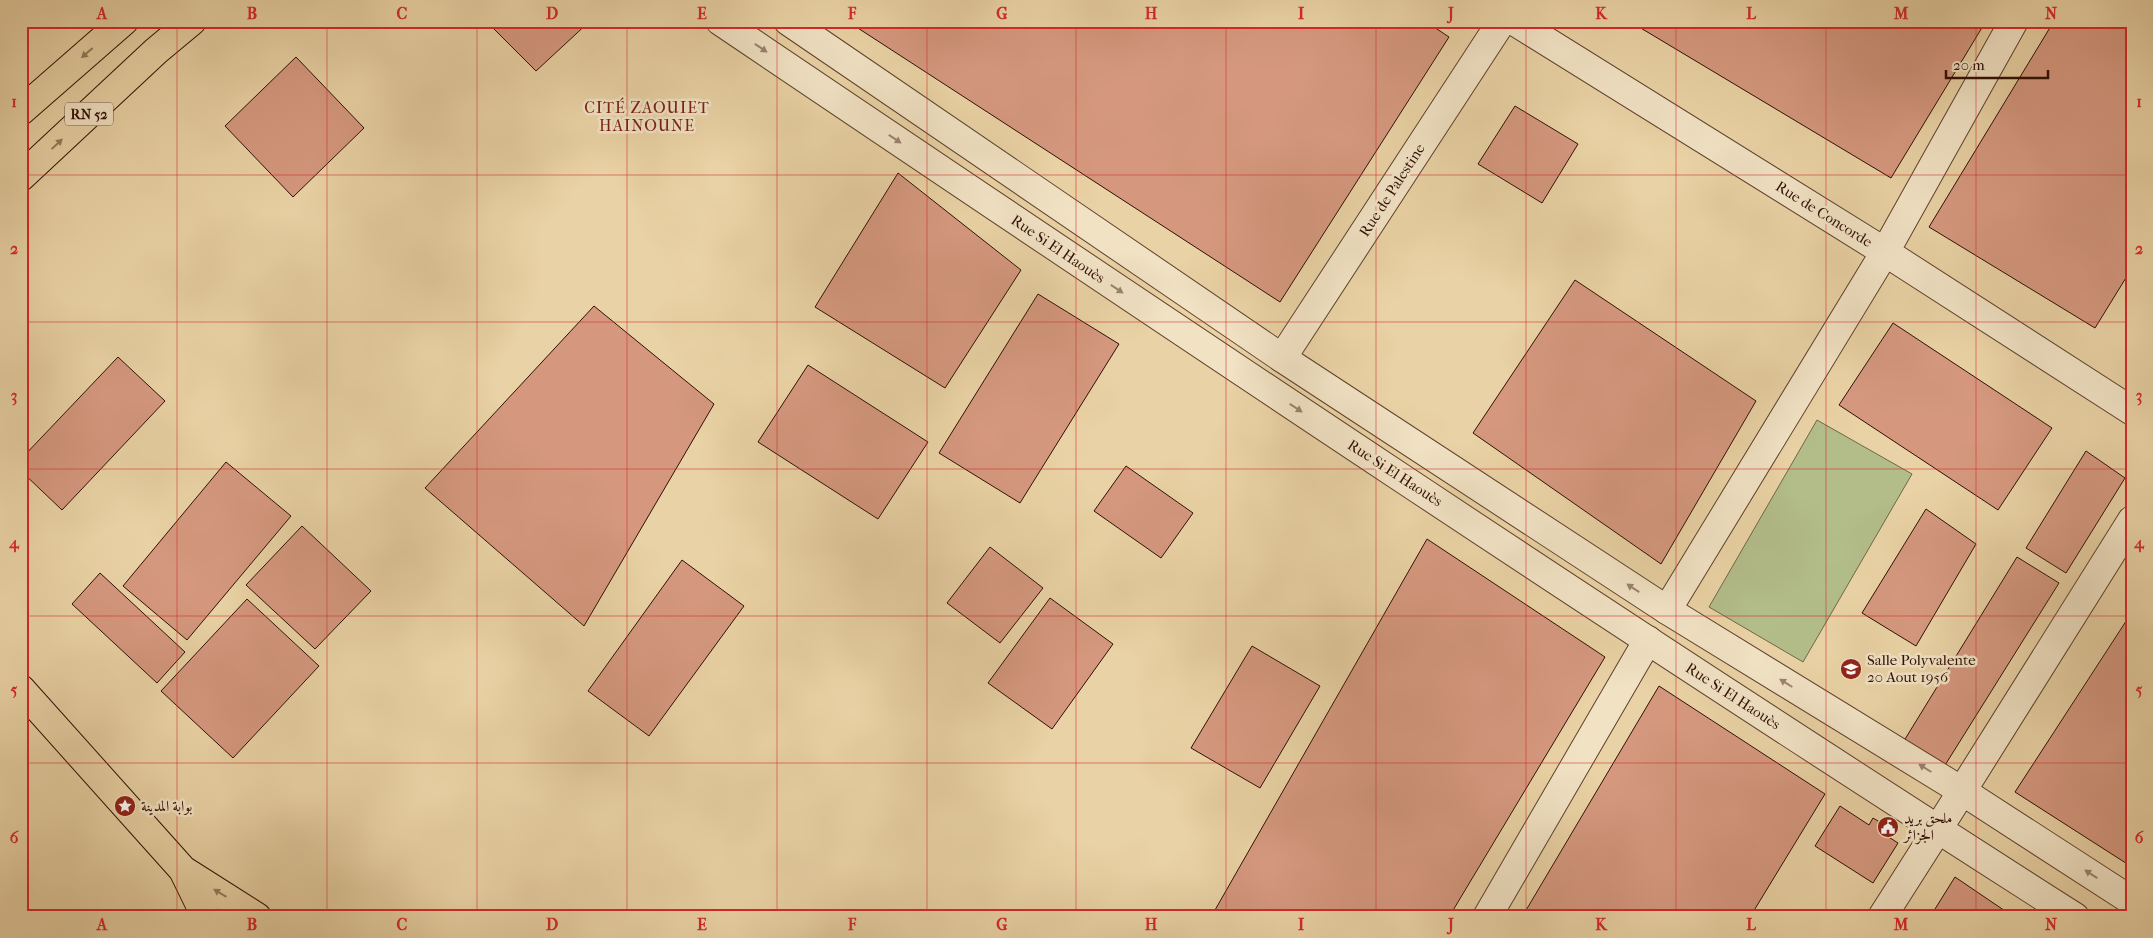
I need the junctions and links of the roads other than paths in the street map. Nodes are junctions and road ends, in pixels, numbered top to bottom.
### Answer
1 (124, 21) edge
2 (192, 21) edge
3 (720, 21) edge
4 (788, 21) edge
5 (1502, 21) edge
6 (1514, 21) edge
7 (2014, 21) edge
8 (21, 110) edge
9 (21, 177) edge
10 (1886, 252) junction
11 (1282, 358) junction
12 (1262, 386) junction
13 (2132, 411) edge
14 (2132, 520) edge
15 (1667, 610) junction
16 (1648, 640) junction
17 (21, 689) edge
18 (1962, 791) junction
19 (1938, 829) junction
20 (183, 870) junction
21 (2132, 901) edge
22 (206, 917) edge
23 (258, 917) edge
24 (1487, 917) edge
25 (1882, 917) edge
26 (2075, 917) edge

1 -> 8 main road
9 -> 2 main road, RN 52
3 -> 12 street, Rue Si El Haouès
4 - 11 street
5 - 11 street, Rue de Palestine
6 - 10 street, Rue de Concorde
7 - 10 street
10 - 13 street, Rue de Concorde
10 - 15 street
11 - 12 street, Rue de Palestine
15 -> 11 street
12 -> 16 street, Rue Si El Haouès
14 - 18 street
15 - 16 street
18 -> 15 street
16 - 19 street, Rue Si El Haouès
16 - 24 street
17 - 20 main road
18 - 19 street
21 -> 18 street
19 - 25 street
19 - 26 street, Rue Si El Haouès
20 - 22 main road
23 -> 20 main road

